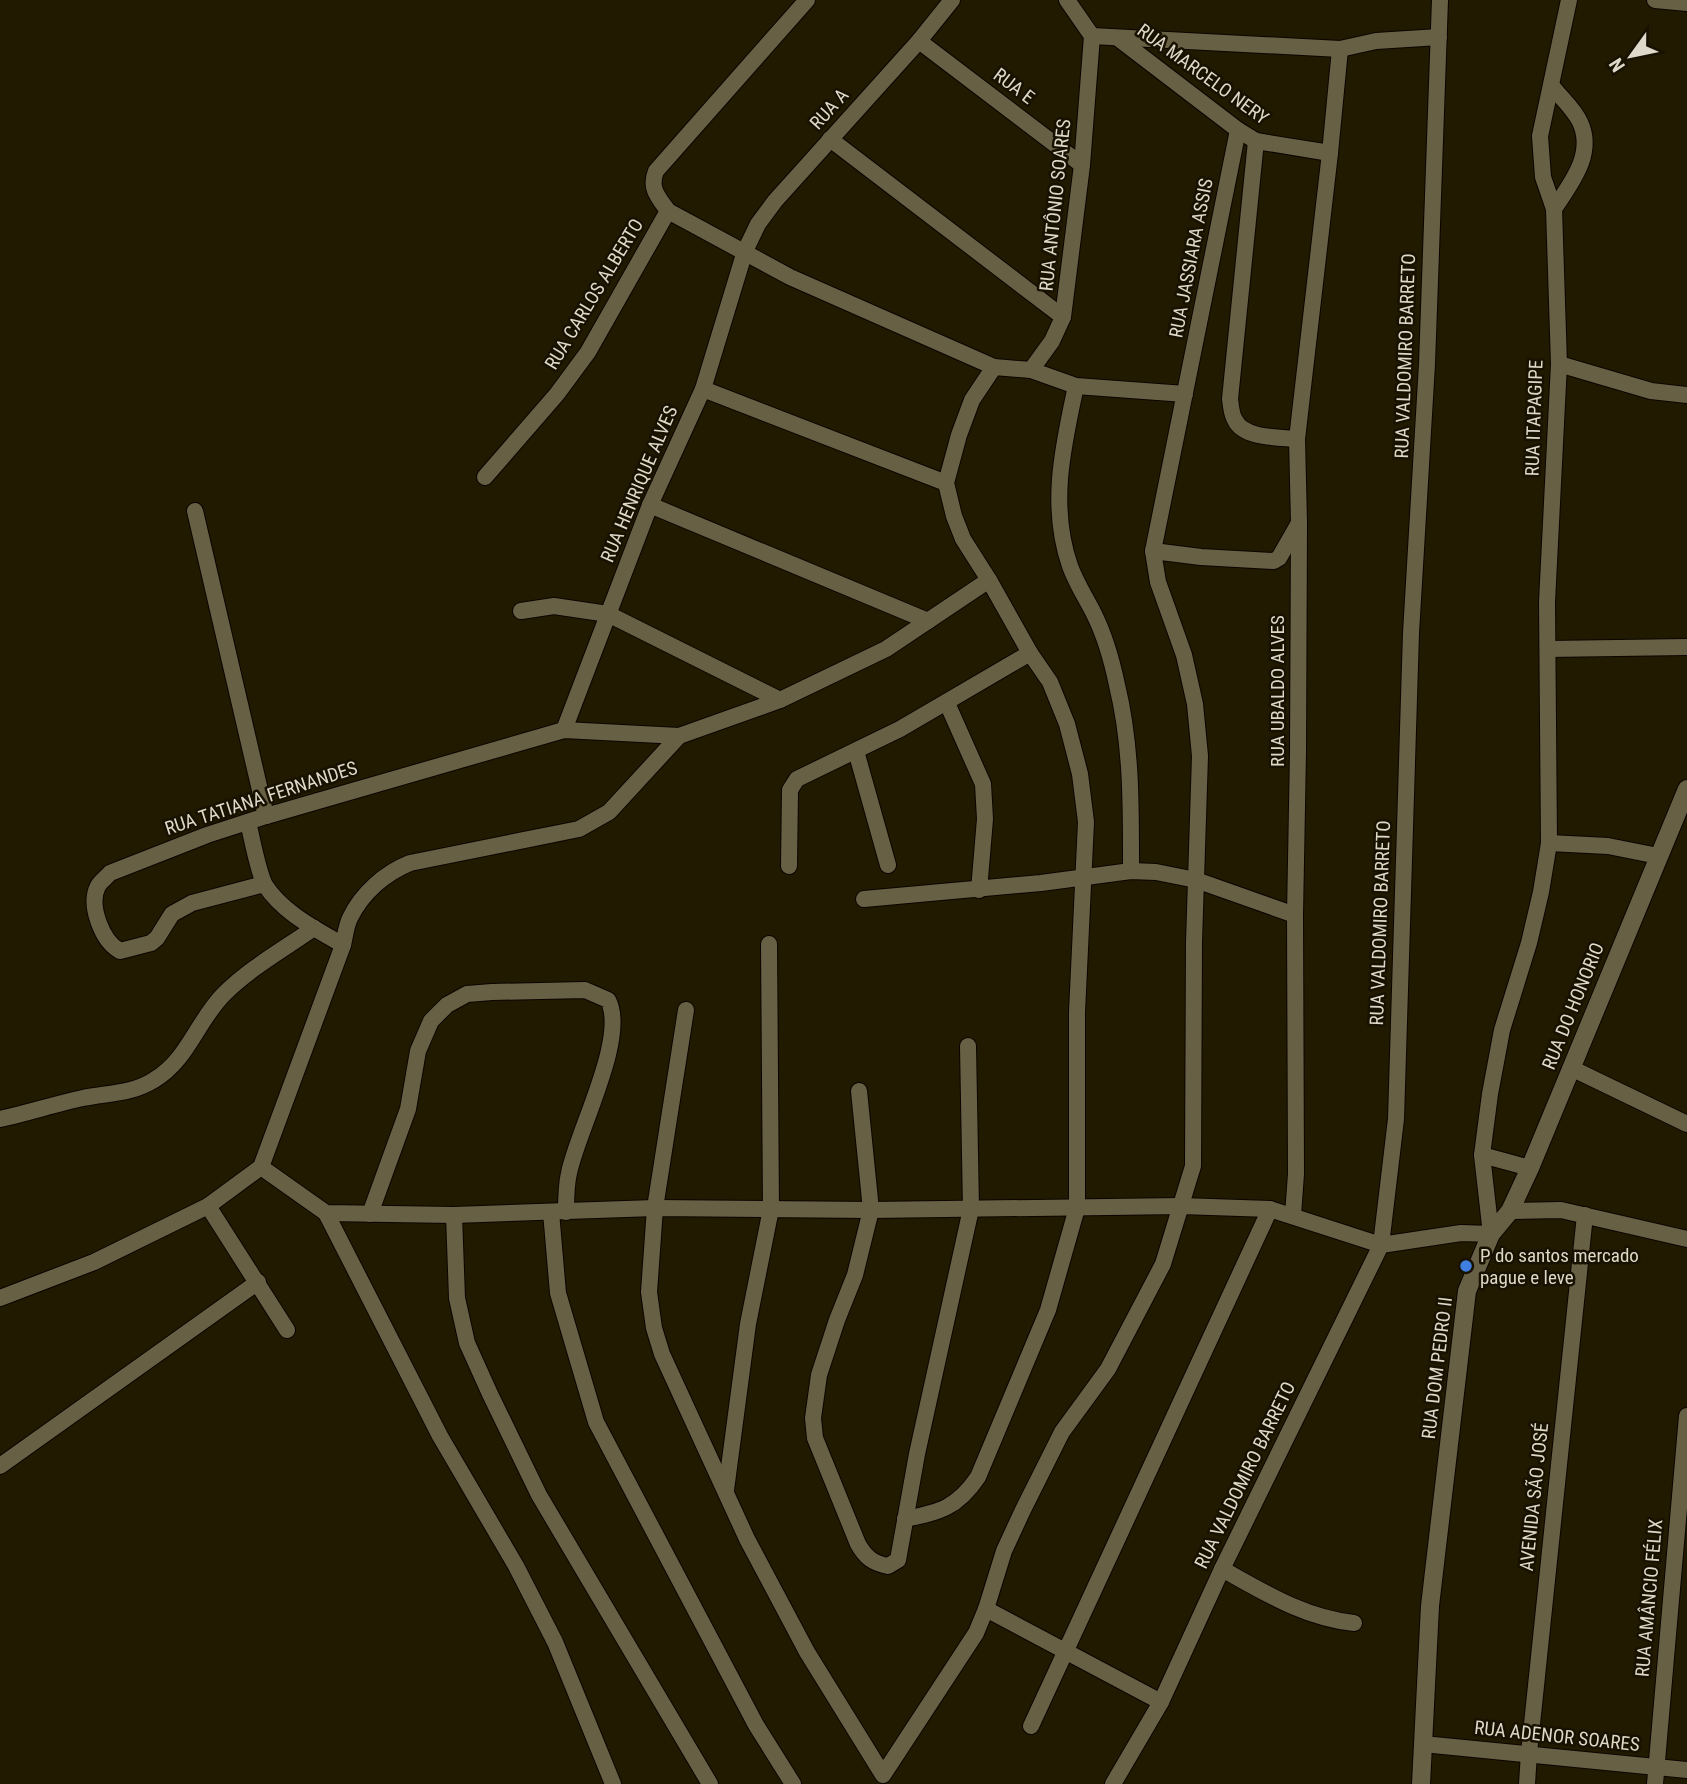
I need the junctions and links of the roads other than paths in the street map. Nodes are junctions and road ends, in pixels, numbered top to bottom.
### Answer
1 (807, 0) edge
2 (952, 0) edge
3 (1068, 0) edge
4 (1440, 0) edge
5 (1569, 0) edge
6 (1655, 0) edge
7 (1687, 3) edge
8 (1091, 36) junction
9 (1439, 37) junction
10 (1119, 39) junction
11 (919, 41) junction
12 (1340, 49) junction
13 (1552, 86) junction
14 (1238, 130) junction
15 (830, 139) junction
16 (1256, 141) junction
17 (1330, 161) junction
18 (1083, 164) junction
19 (1554, 209) junction
20 (668, 211) junction
21 (745, 251) junction
22 (1063, 317) junction
23 (1559, 364) junction
24 (994, 367) junction
25 (1031, 370) junction
26 (1076, 386) junction
27 (703, 389) junction
28 (1185, 394) junction
29 (1687, 395) edge
30 (1297, 439) junction
31 (485, 477) dead end
32 (946, 483) junction
33 (650, 505) junction
34 (195, 511) dead end
35 (1299, 523) junction
36 (1153, 551) junction
37 (989, 580) junction
38 (522, 611) dead end
39 (608, 614) junction
40 (928, 621) junction
41 (1687, 647) edge
42 (1548, 649) junction
43 (1030, 653) junction
44 (780, 700) junction
45 (947, 703) junction
46 (564, 730) junction
47 (679, 736) junction
48 (856, 751) junction
49 (1687, 789) edge
50 (266, 816) junction
51 (248, 822) junction
52 (1549, 843) junction
53 (1658, 856) junction
54 (888, 865) dead end
55 (789, 866) dead end
56 (1131, 871) junction
57 (1085, 878) junction
58 (1196, 880) junction
59 (264, 884) junction
60 (979, 890) junction
61 (864, 899) dead end
62 (1295, 915) junction
63 (314, 928) junction
64 (769, 944) dead end
65 (343, 945) junction
66 (686, 1010) dead end
67 (968, 1046) dead end
68 (1571, 1068) junction
69 (859, 1091) dead end
70 (0, 1119) edge
71 (1687, 1124) edge
72 (1482, 1155) junction
73 (261, 1167) junction
74 (1530, 1168) junction
75 (208, 1206) junction
76 (1181, 1206) junction
77 (655, 1208) junction
78 (1077, 1208) junction
79 (771, 1209) junction
80 (971, 1209) junction
81 (1270, 1209) junction
82 (871, 1210) junction
83 (1510, 1211) junction
84 (559, 1212) junction
85 (326, 1213) junction
86 (370, 1214) junction
87 (1293, 1215) junction
88 (1585, 1215) junction
89 (454, 1216) junction
90 (1490, 1234) junction
91 (1687, 1239) edge
92 (1381, 1245) junction
93 (258, 1282) junction
94 (0, 1298) edge
95 (287, 1330) dead end
96 (1687, 1416) edge
97 (0, 1466) edge
98 (725, 1492) junction
99 (905, 1519) junction
100 (1222, 1569) junction
101 (986, 1609) junction
102 (1354, 1623) dead end
103 (1066, 1652) junction
104 (1161, 1702) junction
105 (1031, 1726) dead end
106 (1423, 1744) junction
107 (1529, 1753) junction
108 (1655, 1767) junction
109 (1687, 1770) edge
110 (885, 1780) edge
111 (613, 1784) edge
112 (710, 1784) edge
113 (793, 1784) edge
114 (1113, 1784) edge
115 (1421, 1784) edge
116 (1527, 1784) edge
117 (1655, 1784) edge

1 - 20 street, RUA CARLOS ALBERTO
2 - 11 street, RUA A
3 - 8 street
4 - 9 street, RUA VALDOMIRO BARRETO
5 - 13 street, RUA ITAPAGIPE
6 - 7 street
8 - 10 street
8 - 18 street, RUA ANTÔNIO SOARES
9 - 12 street
9 - 92 street, RUA VALDOMIRO BARRETO
10 - 12 street
10 - 14 street, RUA MARCELO NERY
11 - 15 street, RUA A
11 - 18 street, RUA E
12 - 17 street, RUA UBALDO ALVES
13 - 19 street, RUA ITAPAGIPE
13 - 19 street
14 - 16 street, RUA MARCELO NERY
14 - 28 street, RUA JASSIARA ASSIS
15 - 21 street, RUA A
15 - 22 street
16 - 17 street, RUA MARCELO NERY
16 - 30 street
17 - 30 street, RUA UBALDO ALVES
18 - 22 street, RUA ANTÔNIO SOARES
19 - 23 street, RUA ITAPAGIPE
20 - 21 street
20 - 31 street, RUA CARLOS ALBERTO
21 - 24 street
21 - 27 street, RUA HENRIQUE ALVES
22 - 25 street, RUA ANTÔNIO SOARES
23 - 29 street
23 - 42 street, RUA ITAPAGIPE
24 - 25 street
24 - 32 street
25 - 26 street
26 - 28 street
26 - 56 street
27 - 32 street
27 - 33 street, RUA HENRIQUE ALVES
28 - 36 street, RUA JASSIARA ASSIS
30 - 35 street, RUA UBALDO ALVES
32 - 37 street
33 - 39 street, RUA HENRIQUE ALVES
33 - 40 street
34 - 50 street
35 - 36 street
35 - 62 street, RUA UBALDO ALVES
36 - 58 street
37 - 40 street
37 - 43 street
38 - 39 street
39 - 44 street
39 - 46 street, RUA HENRIQUE ALVES
40 - 44 street
41 - 42 street
42 - 52 street, RUA ITAPAGIPE
43 - 45 street
43 - 57 street
44 - 47 street
45 - 48 street
45 - 60 street
46 - 47 street, RUA TATIANA FERNANDES
46 - 50 street, RUA TATIANA FERNANDES
47 - 65 street
48 - 54 street
48 - 55 street
49 - 53 street, RUA DO HONORIO
50 - 51 street, RUA TATIANA FERNANDES
51 - 59 street
51 - 59 street, RUA TATIANA FERNANDES
52 - 53 street
52 - 72 street, RUA DOM PEDRO II
53 - 68 street, RUA DO HONORIO
56 - 57 street
56 - 58 street
57 - 60 street
57 - 78 street
58 - 62 street
58 - 76 street
59 - 63 street
60 - 61 street
62 - 87 street, RUA UBALDO ALVES
63 - 65 street
63 - 70 street
64 - 79 street
65 - 73 street
66 - 77 street
67 - 80 street
68 - 71 street
68 - 74 street, RUA DO HONORIO
69 - 82 street
72 - 74 street
72 - 90 street, RUA DOM PEDRO II
73 - 75 street
73 - 85 street
74 - 83 street, RUA DO HONORIO
75 - 93 street
75 - 94 street
76 - 78 street
76 - 81 street
76 - 101 street
77 - 79 street
77 - 84 street
77 - 98 street
78 - 80 street
78 - 99 street
79 - 82 street
79 - 98 street
80 - 82 street
80 - 99 street
81 - 87 street
81 - 103 street
82 - 99 street
83 - 88 street
83 - 90 street, RUA DO HONORIO
84 - 86 street
84 - 89 street
84 - 113 street
85 - 86 street
85 - 111 street
86 - 89 street
87 - 92 street
88 - 91 street
88 - 107 street, AVENIDA SÃO JOSÉ
89 - 112 street
90 - 92 street
90 - 106 street, RUA DOM PEDRO II
92 - 100 street, RUA VALDOMIRO BARRETO
93 - 95 street
93 - 97 street
96 - 108 street, RUA AMÂNCIO FÉLIX
98 - 110 street
100 - 102 street
100 - 104 street, RUA VALDOMIRO BARRETO
101 - 103 street
101 - 110 street
103 - 104 street
103 - 105 street
104 - 114 street, RUA VALDOMIRO BARRETO
106 - 107 street, RUA ADENOR SOARES
106 - 115 street, RUA DOM PEDRO II
107 - 108 street, RUA ADENOR SOARES
107 - 116 street, AVENIDA SÃO JOSÉ
108 - 109 street, RUA ADENOR SOARES
108 - 117 street, RUA AMÂNCIO FÉLIX

